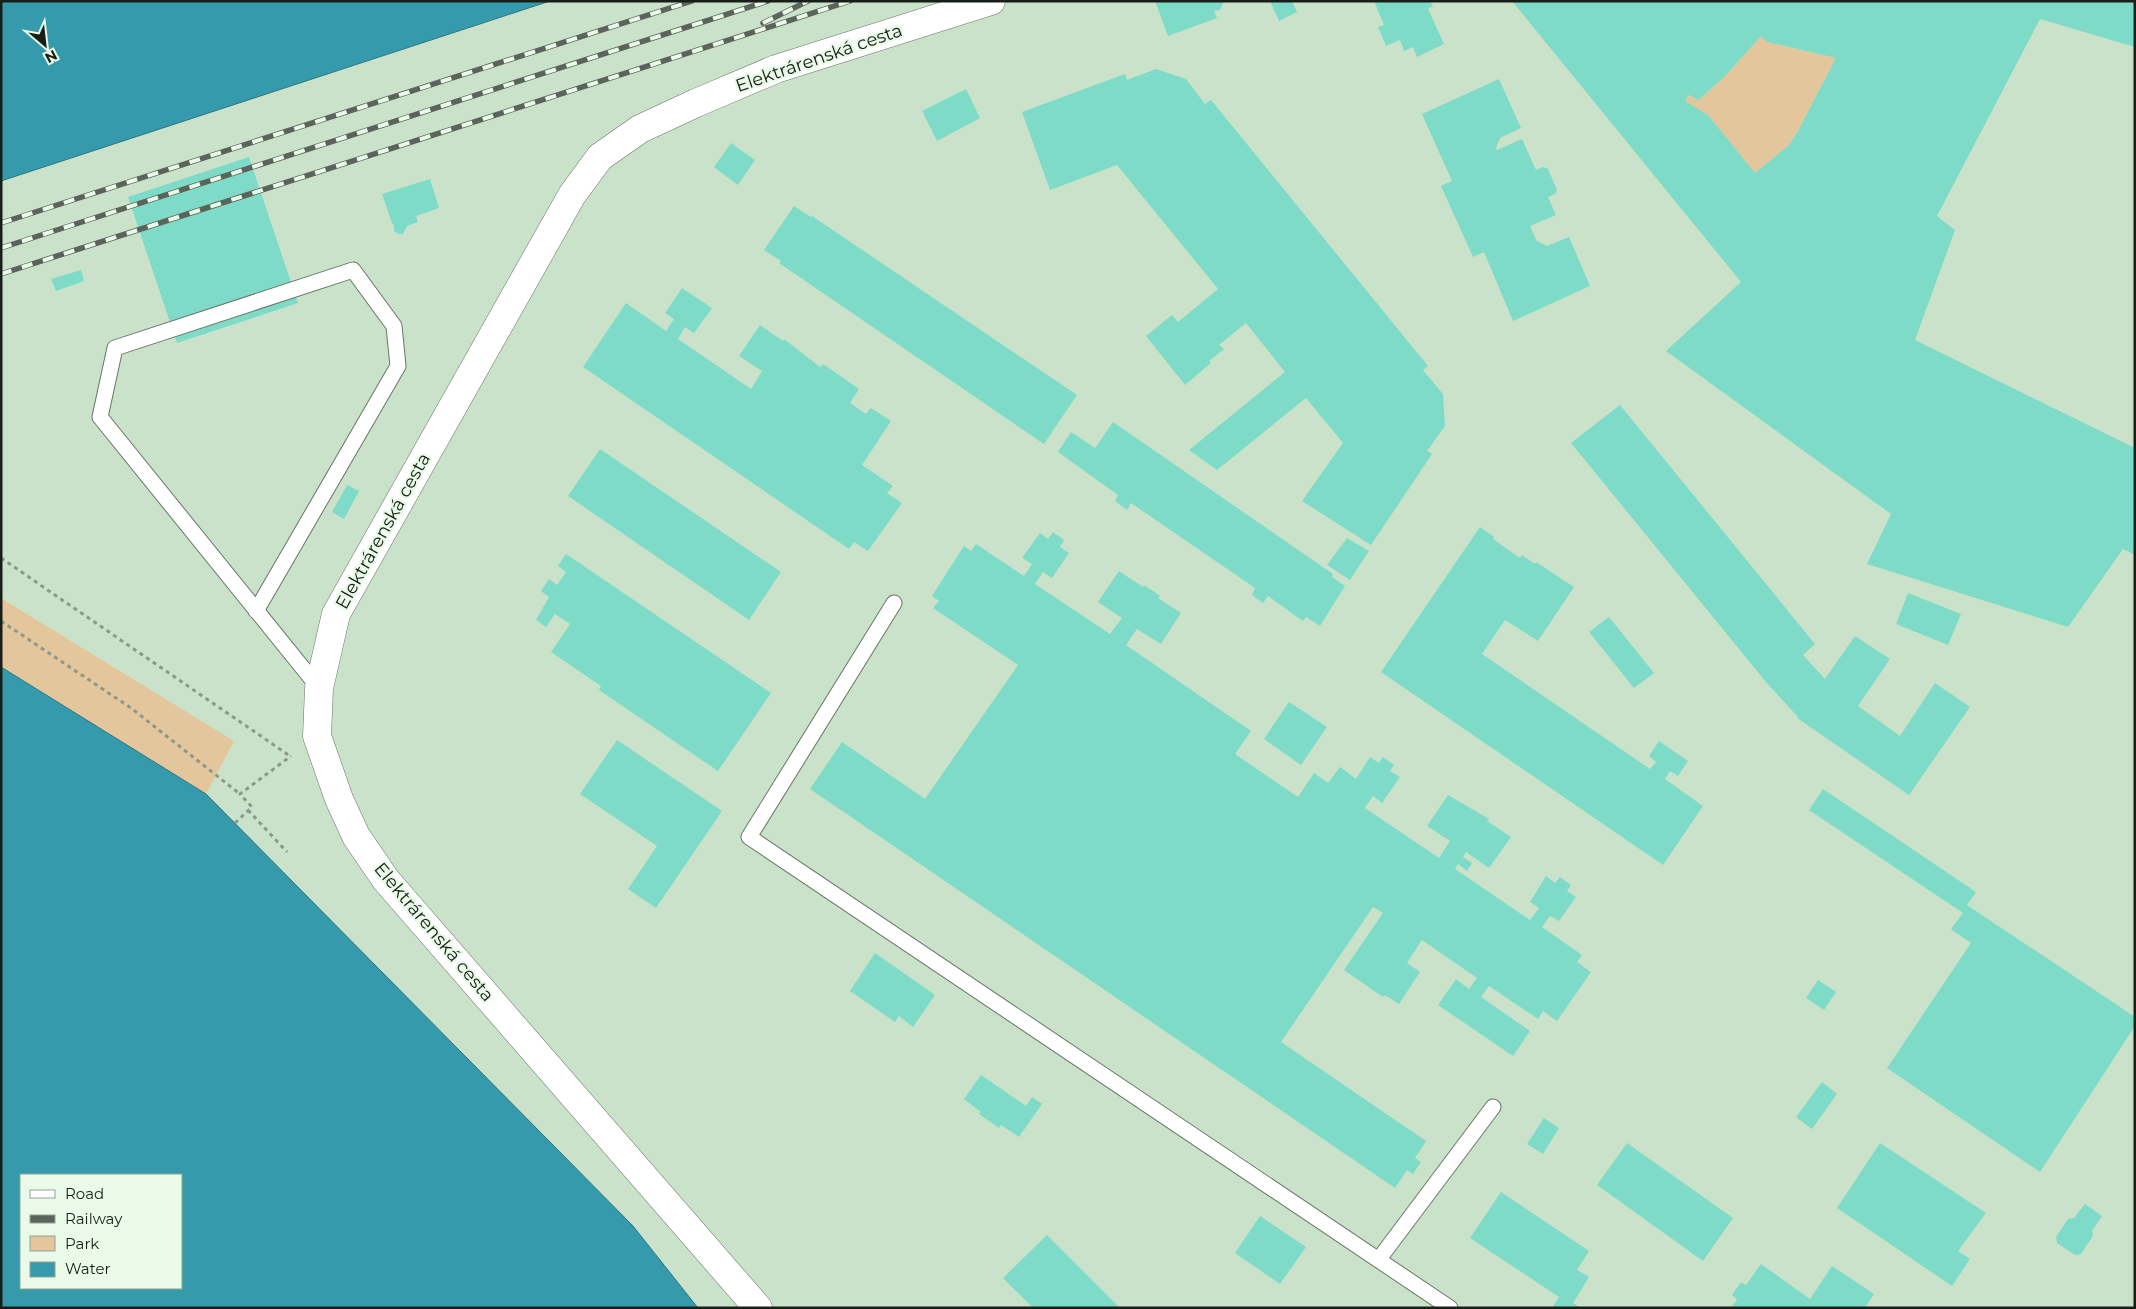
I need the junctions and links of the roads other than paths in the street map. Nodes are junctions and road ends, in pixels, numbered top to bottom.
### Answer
1 (991, 1) edge
2 (894, 603) dead end
3 (256, 611) junction
4 (319, 688) junction
5 (1493, 1107) dead end
6 (1379, 1259) junction
7 (758, 1308) edge
8 (1450, 1308) edge

1 - 4 street, Elektrárenská cesta
2 - 6 lane
3 - 3 lane
3 - 4 lane
4 - 7 street, Elektrárenská cesta
5 - 6 lane
6 - 8 lane

